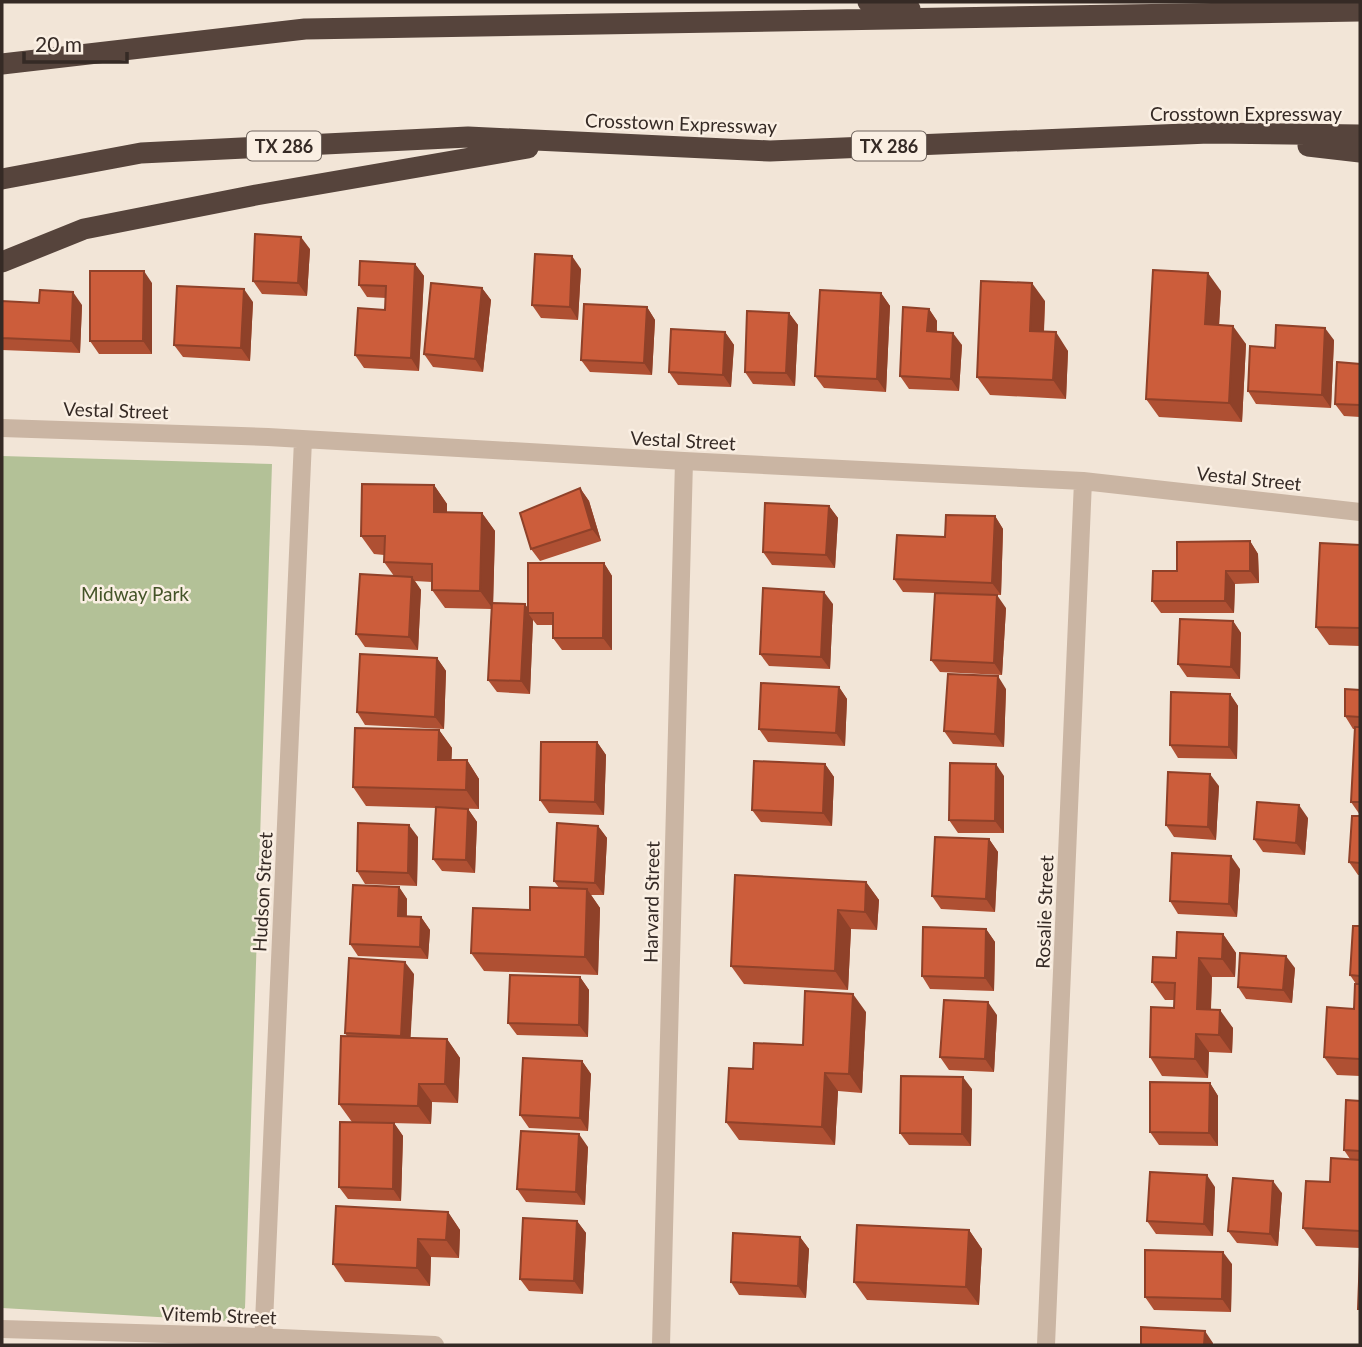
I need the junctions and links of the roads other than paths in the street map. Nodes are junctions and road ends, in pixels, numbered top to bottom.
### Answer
1 (867, 2) edge
2 (1360, 11) edge
3 (957, 18) junction
4 (2, 64) edge
5 (1209, 133) junction
6 (1360, 135) edge
7 (568, 141) junction
8 (1360, 152) edge
9 (2, 179) edge
10 (2, 262) edge
11 (2, 428) edge
12 (303, 440) junction
13 (684, 461) junction
14 (1083, 481) junction
15 (1360, 512) edge
16 (2, 1329) edge
17 (264, 1341) edge
18 (435, 1345) edge
19 (661, 1345) edge
20 (1046, 1345) edge

1 - 3 highway
2 - 3 highway
3 - 4 highway
5 - 6 highway, Crosstown Expressway / TX 286
5 - 7 highway, Crosstown Expressway / TX 286
5 - 8 highway
7 - 9 highway, Crosstown Expressway / TX 286
7 - 10 highway
11 - 12 street, Vestal Street
12 - 13 street, Vestal Street
12 - 17 street, Hudson Street
13 - 14 street, Vestal Street
13 - 19 street, Harvard Street
14 - 15 street, Vestal Street
14 - 20 street, Rosalie Street
16 - 17 street, Vitemb Street
17 - 18 street, Vitemb Street

